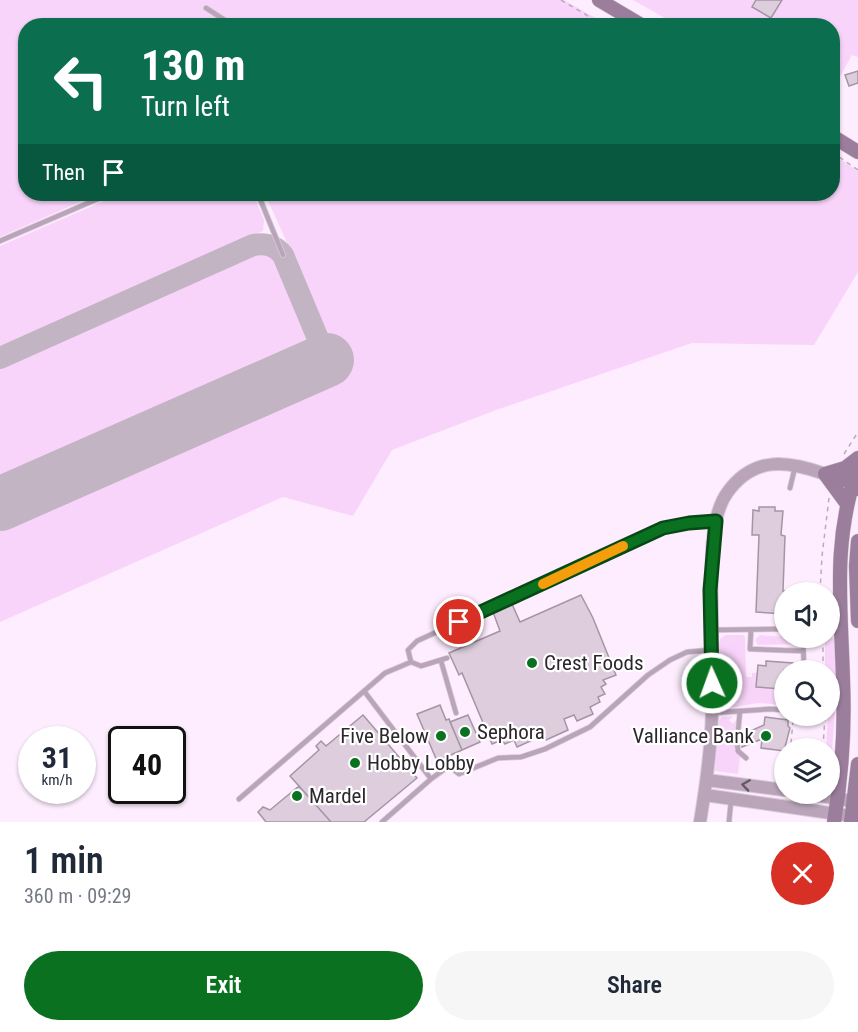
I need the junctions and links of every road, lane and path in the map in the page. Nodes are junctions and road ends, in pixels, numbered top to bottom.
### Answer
1 (561, 0) edge
2 (599, 0) edge
3 (206, 8) dead end
4 (222, 18) edge
5 (591, 18) edge
6 (629, 18) edge
7 (840, 141) edge
8 (858, 152) edge
9 (840, 158) edge
10 (858, 170) edge
11 (93, 201) edge
12 (261, 201) edge
13 (0, 241) edge
14 (284, 255) dead end
15 (858, 432) edge
16 (858, 458) edge
17 (795, 465) junction
18 (858, 466) edge
19 (832, 477) junction
20 (790, 488) dead end
21 (856, 489) edge
22 (846, 504) junction
23 (716, 521) junction
24 (858, 541) edge
25 (856, 568) junction
26 (821, 582) edge
27 (838, 582) edge
28 (858, 621) edge
29 (774, 629) edge
30 (712, 630) junction
31 (751, 630) junction
32 (837, 648) edge
33 (710, 650) junction
34 (803, 651) joint
35 (447, 658) dead end
36 (803, 660) edge
37 (441, 661) junction
38 (411, 662) junction
39 (363, 691) junction
40 (774, 709) edge
41 (740, 711) junction
42 (456, 713) dead end
43 (712, 713) junction
44 (746, 758) dead end
45 (840, 764) edge
46 (858, 764) edge
47 (431, 779) junction
48 (707, 780) junction
49 (774, 789) edge
50 (705, 795) junction
51 (732, 798) junction
52 (840, 798) edge
53 (239, 799) dead end
54 (856, 801) edge
55 (835, 817) edge
56 (854, 818) edge
57 (382, 822) edge
58 (700, 822) edge
59 (729, 822) edge

1 - 5 path
2 - 6 main road
3 - 4 lane
7 - 8 main road
9 - 10 path
11 - 13 lane
12 - 14 lane
15 - 19 path
16 - 19 main road
17 - 19 street
17 - 20 lane
17 - 23 street
18 - 21 main road
19 - 21 main road
19 - 22 main road
19 - 26 path
21 - 22 main road
21 - 25 main road
22 - 27 main road
23 - 30 street
23 - 38 lane
24 - 25 main road
25 - 28 main road
29 - 31 lane
30 - 31 lane
30 - 33 street
31 - 34 lane
32 - 45 main road
33 - 43 street
33 - 47 lane
34 - 36 lane
35 - 37 lane
37 - 38 lane
37 - 42 lane
38 - 39 lane
39 - 47 lane
39 - 53 lane
40 - 41 lane
41 - 43 lane
41 - 44 lane
43 - 48 street
46 - 54 main road
47 - 57 lane
49 -> 48 street
48 - 50 street
50 - 51 street
50 - 58 street
51 - 55 street
51 - 59 lane
52 - 54 street
54 - 56 main road
55 - 56 street

